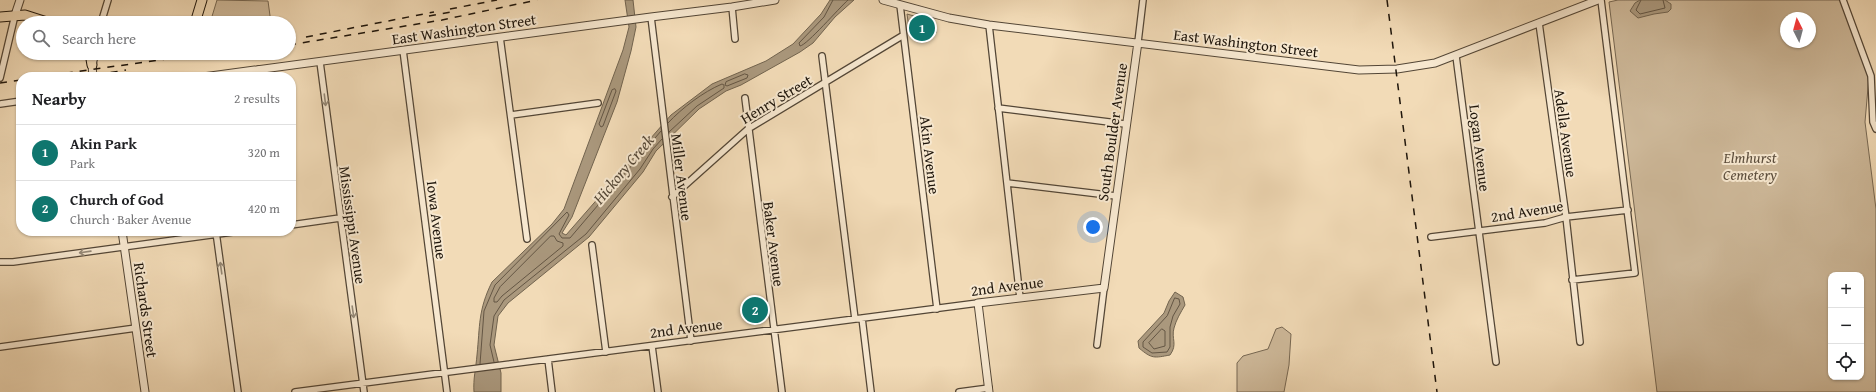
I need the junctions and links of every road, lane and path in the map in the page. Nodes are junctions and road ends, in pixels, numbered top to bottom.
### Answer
1 (20, 0) edge
2 (108, 0) edge
3 (202, 0) edge
4 (775, 0) edge
5 (884, 0) edge
6 (1143, 0) edge
7 (1598, 0) edge
8 (1601, 0) edge
9 (1843, 0) edge
10 (900, 5) junction
11 (732, 7) junction
12 (15, 15) junction
13 (28, 16) edge
14 (103, 16) edge
15 (197, 16) edge
16 (651, 16) junction
17 (0, 17) edge
18 (1539, 23) junction
19 (989, 25) junction
20 (902, 36) junction
21 (500, 37) junction
22 (735, 40) dead end
23 (1138, 42) junction
24 (403, 50) junction
25 (822, 56) dead end
26 (1456, 56) junction
27 (91, 60) edge
28 (93, 60) edge
29 (320, 62) junction
30 (92, 65) junction
31 (259, 69) junction
32 (93, 72) edge
33 (238, 72) edge
34 (259, 72) edge
35 (0, 78) edge
36 (825, 83) junction
37 (745, 98) dead end
38 (16, 102) edge
39 (598, 103) dead end
40 (0, 104) edge
41 (998, 108) junction
42 (512, 115) junction
43 (1125, 124) junction
44 (748, 129) junction
45 (1876, 129) edge
46 (1007, 183) junction
47 (1116, 196) junction
48 (672, 197) junction
49 (1628, 210) junction
50 (1566, 217) junction
51 (340, 218) junction
52 (296, 224) edge
53 (1478, 232) junction
54 (123, 236) edge
55 (190, 236) edge
56 (217, 236) edge
57 (1431, 237) dead end
58 (527, 239) dead end
59 (592, 245) dead end
60 (124, 246) junction
61 (0, 262) edge
62 (1572, 280) junction
63 (1104, 288) junction
64 (1020, 298) junction
65 (978, 303) junction
66 (937, 309) junction
67 (862, 318) junction
68 (855, 319) junction
69 (136, 328) junction
70 (773, 330) junction
71 (691, 341) junction
72 (1580, 342) dead end
73 (1097, 345) dead end
74 (652, 346) junction
75 (0, 347) edge
76 (606, 352) junction
77 (548, 359) junction
78 (1496, 362) dead end
79 (444, 373) junction
80 (363, 383) junction
81 (989, 390) edge
82 (145, 392) edge
83 (238, 392) edge
84 (295, 392) edge
85 (364, 392) edge
86 (447, 392) edge
87 (552, 392) edge
88 (658, 392) edge
89 (782, 392) edge
90 (871, 392) edge
91 (959, 392) edge

1 - 12 street
2 - 14 street
3 - 15 main road
4 - 11 street, East Washington Street
5 - 10 street, East Washington Street
6 - 23 street
7 - 18 street, East Washington Street
8 - 49 street
9 - 45 street
10 - 19 street, East Washington Street
10 - 20 street, Akin Avenue
11 - 16 street, East Washington Street
11 - 22 street
12 - 13 main road
12 - 17 main road
12 - 35 street
16 - 21 street, East Washington Street
16 - 48 street, Miller Avenue
18 - 26 street, East Washington Street
18 - 50 street, Adella Avenue
19 - 23 street, East Washington Street
19 - 41 street
20 - 36 street, Henry Street
20 - 66 street, Akin Avenue
21 - 24 street, East Washington Street
21 - 42 street
23 - 26 street, East Washington Street
23 - 43 street, South Boulder Avenue
24 - 29 street, East Washington Street
24 - 79 street, Iowa Avenue
25 - 36 street
26 - 53 street, Logan Avenue
27 - 30 main road
28 - 30 street
29 - 31 street, East Washington Street
29 -> 51 street, Mississippi Avenue
30 - 32 street
31 - 33 street, East Washington Street
31 - 34 street
36 - 44 street, Henry Street
36 - 68 street
37 - 44 street, Baker Avenue
38 - 40 street
39 - 42 street
41 - 43 street
41 - 46 street
42 - 58 street
43 - 47 street, South Boulder Avenue
44 - 48 street, Henry Street
44 - 70 street, Baker Avenue
46 - 47 street
46 - 64 street
47 - 63 street, South Boulder Avenue
48 - 71 street, Miller Avenue
49 - 50 street, 2nd Avenue
49 - 62 street
50 - 53 street, 2nd Avenue
50 - 62 street, Adella Avenue
51 - 52 street
51 -> 80 street, Mississippi Avenue
53 - 57 street, 2nd Avenue
53 - 78 street, Logan Avenue
54 - 60 street, Richards Street
55 - 60 street
83 -> 56 street
59 - 76 street
60 -> 61 street
60 - 69 street, Richards Street
62 - 72 street, Adella Avenue
63 - 64 street, 2nd Avenue
63 - 73 street, South Boulder Avenue
64 - 65 street, 2nd Avenue
65 - 66 street, 2nd Avenue
65 - 81 street
66 - 67 street, 2nd Avenue
67 - 68 street, 2nd Avenue
67 - 90 street
68 - 70 street, 2nd Avenue
69 - 75 street
69 - 82 street, Richards Street
70 - 71 street, 2nd Avenue
70 - 89 street, Baker Avenue
71 - 74 street, 2nd Avenue
74 - 76 street, 2nd Avenue
74 - 88 street
76 - 77 street, 2nd Avenue
77 - 79 street, 2nd Avenue
77 - 87 street
79 - 80 street, 2nd Avenue
79 - 86 street, Iowa Avenue
80 - 84 street, 2nd Avenue
80 - 85 street, Mississippi Avenue
81 - 91 street

